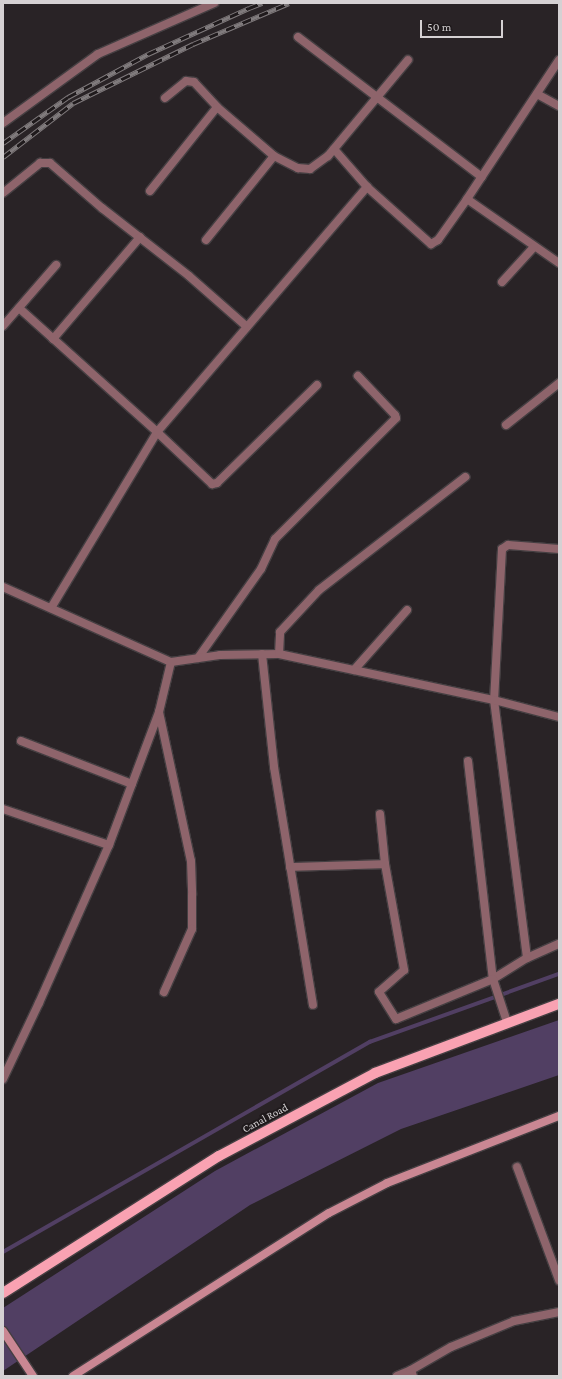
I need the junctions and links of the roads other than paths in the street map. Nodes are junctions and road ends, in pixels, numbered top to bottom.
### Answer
1 (214, 3) edge
2 (298, 37) dead end
3 (408, 60) dead end
4 (559, 60) edge
5 (537, 94) junction
6 (165, 98) dead end
7 (376, 98) junction
8 (559, 106) edge
9 (217, 107) junction
10 (3, 123) edge
11 (334, 149) junction
12 (274, 156) junction
13 (482, 177) junction
14 (367, 187) junction
15 (150, 191) dead end
16 (3, 193) edge
17 (467, 199) junction
18 (140, 237) junction
19 (206, 240) dead end
20 (534, 247) junction
21 (559, 263) edge
22 (56, 265) dead end
23 (502, 282) dead end
24 (19, 308) junction
25 (3, 326) edge
26 (247, 327) junction
27 (53, 339) junction
28 (358, 376) dead end
29 (559, 383) edge
30 (317, 385) dead end
31 (506, 424) dead end
32 (157, 432) junction
33 (465, 477) dead end
34 (559, 549) edge
35 (3, 587) edge
36 (51, 608) junction
37 (407, 610) dead end
38 (262, 654) junction
39 (280, 654) junction
40 (198, 658) junction
41 (171, 662) junction
42 (354, 670) junction
43 (494, 700) junction
44 (159, 712) junction
45 (559, 717) edge
46 (21, 741) dead end
47 (468, 761) dead end
48 (132, 784) junction
49 (3, 809) edge
50 (380, 814) dead end
51 (109, 845) junction
52 (385, 864) junction
53 (290, 867) junction
54 (559, 944) edge
55 (527, 958) junction
56 (493, 979) junction
57 (164, 992) dead end
58 (559, 1004) edge
59 (312, 1005) dead end
60 (507, 1022) junction
61 (3, 1079) edge
62 (559, 1116) edge
63 (517, 1167) dead end
64 (559, 1280) edge
65 (3, 1293) edge
66 (559, 1312) edge
67 (3, 1331) edge
68 (412, 1373) edge
69 (33, 1376) edge
70 (73, 1376) edge
71 (397, 1376) edge

1 - 10 street
2 - 7 street
3 - 7 street
4 - 5 street
5 - 8 street
5 - 13 street
6 - 9 street
7 - 11 street
7 - 13 street
9 - 12 street
9 - 15 street
11 - 12 street
11 - 14 street
12 - 19 street
13 - 17 street
14 - 17 street
14 - 26 street
16 - 18 street
17 - 20 street
18 - 26 street
18 - 27 street
20 - 21 street
20 - 23 street
22 - 24 street
24 - 25 street
24 - 27 street
26 - 32 street
27 - 32 street
28 - 40 street
29 - 31 street
30 - 32 street
32 - 36 street
33 - 39 street
34 - 43 street
35 - 36 street
36 - 41 street
37 - 42 street
38 - 39 street
38 - 40 street
38 - 53 street
39 - 42 street
40 - 41 street
41 - 44 street
42 - 43 street
43 - 45 street
43 - 55 street
44 - 48 street
44 - 57 street
46 - 48 street
47 - 56 street
48 - 51 street
49 - 51 street
50 - 52 street
51 - 61 street
52 - 53 street
52 - 56 street
53 - 59 street
54 - 55 street
55 - 56 street
56 - 60 street
58 - 60 main road, Canal Road
60 - 65 main road, Canal Road
62 - 70 main road
63 - 64 street
66 - 68 street
67 - 69 main road
68 - 71 street

